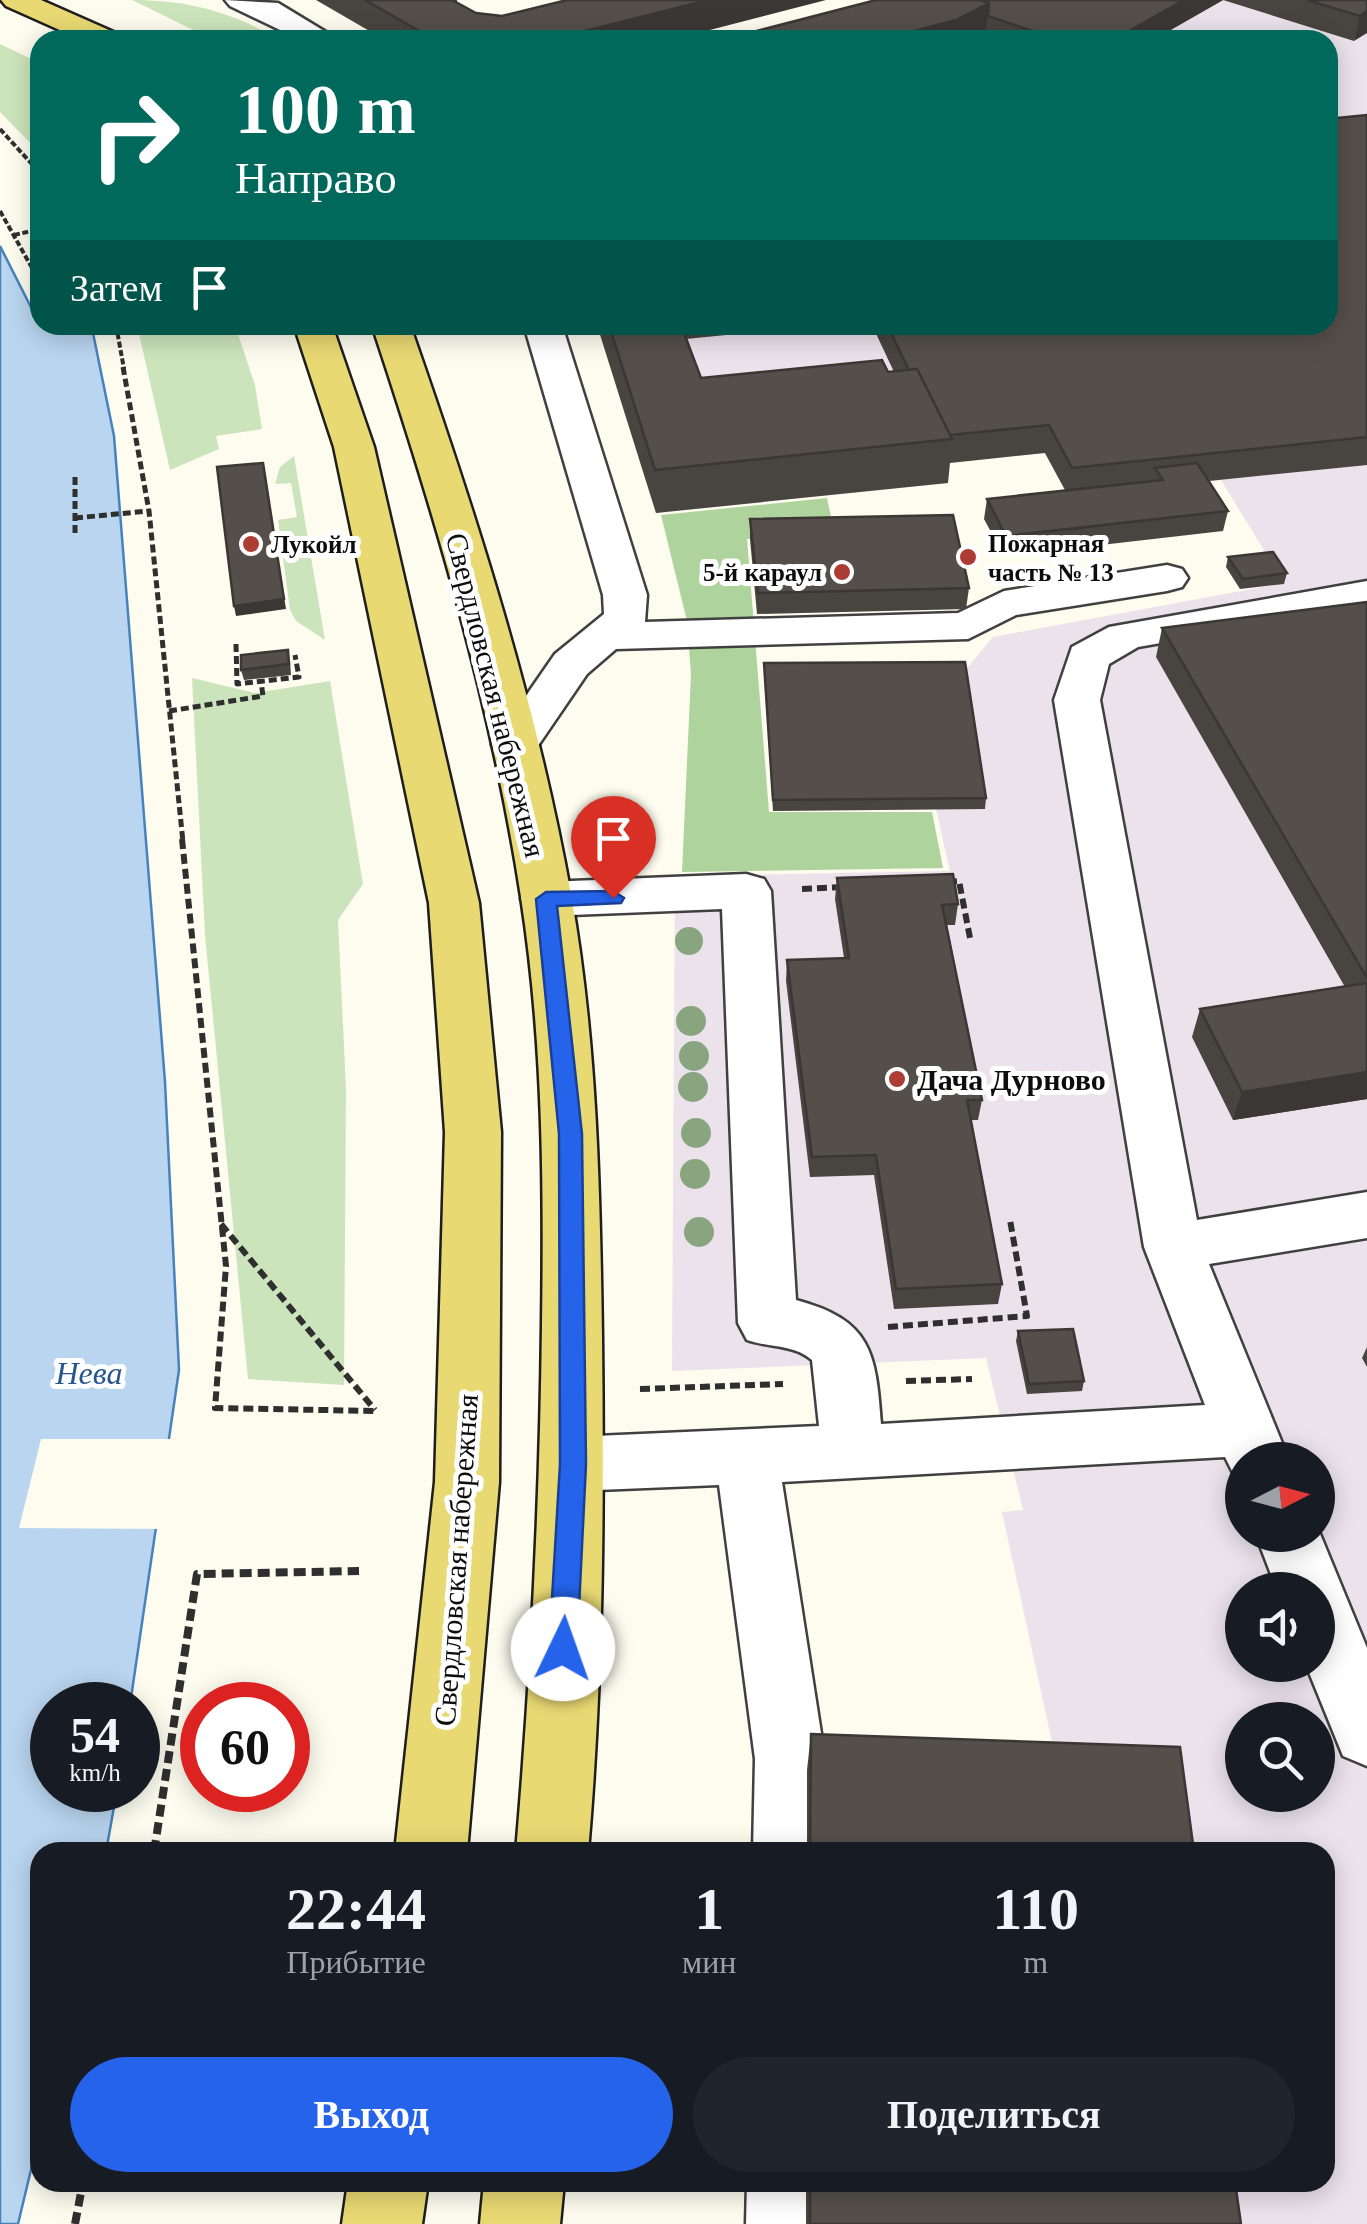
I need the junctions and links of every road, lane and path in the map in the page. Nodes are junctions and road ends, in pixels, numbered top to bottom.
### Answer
1 (16, 0) edge
2 (240, 0) edge
3 (85, 30) edge
4 (306, 30) edge
5 (0, 130) edge
6 (30, 162) edge
7 (0, 211) edge
8 (30, 232) edge
9 (14, 235) junction
10 (30, 264) edge
11 (118, 335) edge
12 (316, 335) edge
13 (394, 335) edge
14 (546, 335) edge
15 (74, 477) dead end
16 (149, 511) junction
17 (75, 518) junction
18 (75, 537) dead end
19 (1167, 578) dead end
20 (1367, 594) edge
21 (608, 636) junction
22 (236, 644) dead end
23 (296, 656) dead end
24 (261, 682) junction
25 (169, 711) junction
26 (515, 745) junction
27 (940, 882) edge
28 (862, 886) edge
29 (746, 892) junction
30 (546, 899) junction
31 (970, 938) dead end
32 (1367, 1214) edge
33 (1010, 1220) dead end
34 (221, 1224) junction
35 (1173, 1247) junction
36 (827, 1331) junction
37 (1251, 1442) edge
38 (1225, 1445) edge
39 (852, 1452) junction
40 (747, 1456) junction
41 (573, 1464) junction
42 (359, 1571) dead end
43 (1335, 1652) edge
44 (1367, 1733) edge
45 (156, 1842) edge
46 (432, 1842) edge
47 (553, 1842) edge
48 (789, 1842) edge
49 (82, 2192) edge
50 (387, 2192) edge
51 (523, 2192) edge
52 (787, 2192) edge
53 (75, 2224) edge
54 (382, 2224) edge
55 (520, 2224) edge
56 (786, 2224) edge

1 - 3 main road
2 - 4 lane
5 - 6 path
7 - 9 path
8 - 9 path
9 - 10 path
11 - 16 path
12 - 46 main road, Свердловская набережная
13 - 26 main road, Свердловская набережная
14 - 21 lane
15 - 17 path
16 - 17 path
16 - 25 path
17 - 18 path
19 - 21 lane
20 - 35 lane
21 - 26 lane
22 - 24 path
23 - 24 path
24 - 25 path
25 - 34 path
26 - 30 main road, Свердловская набережная
27 - 31 path
28 - 29 path
29 - 30 lane
29 - 36 lane
30 - 41 main road, Свердловская набережная
32 - 35 lane
33 - 36 path
34 - 34 path
35 - 37 lane
36 - 39 lane
38 - 39 lane
39 - 40 lane
40 - 41 lane
40 - 48 lane
41 - 47 main road, Свердловская набережная
42 - 45 path
43 - 44 lane
49 - 53 path
50 - 54 main road
51 - 55 main road
52 - 56 lane

